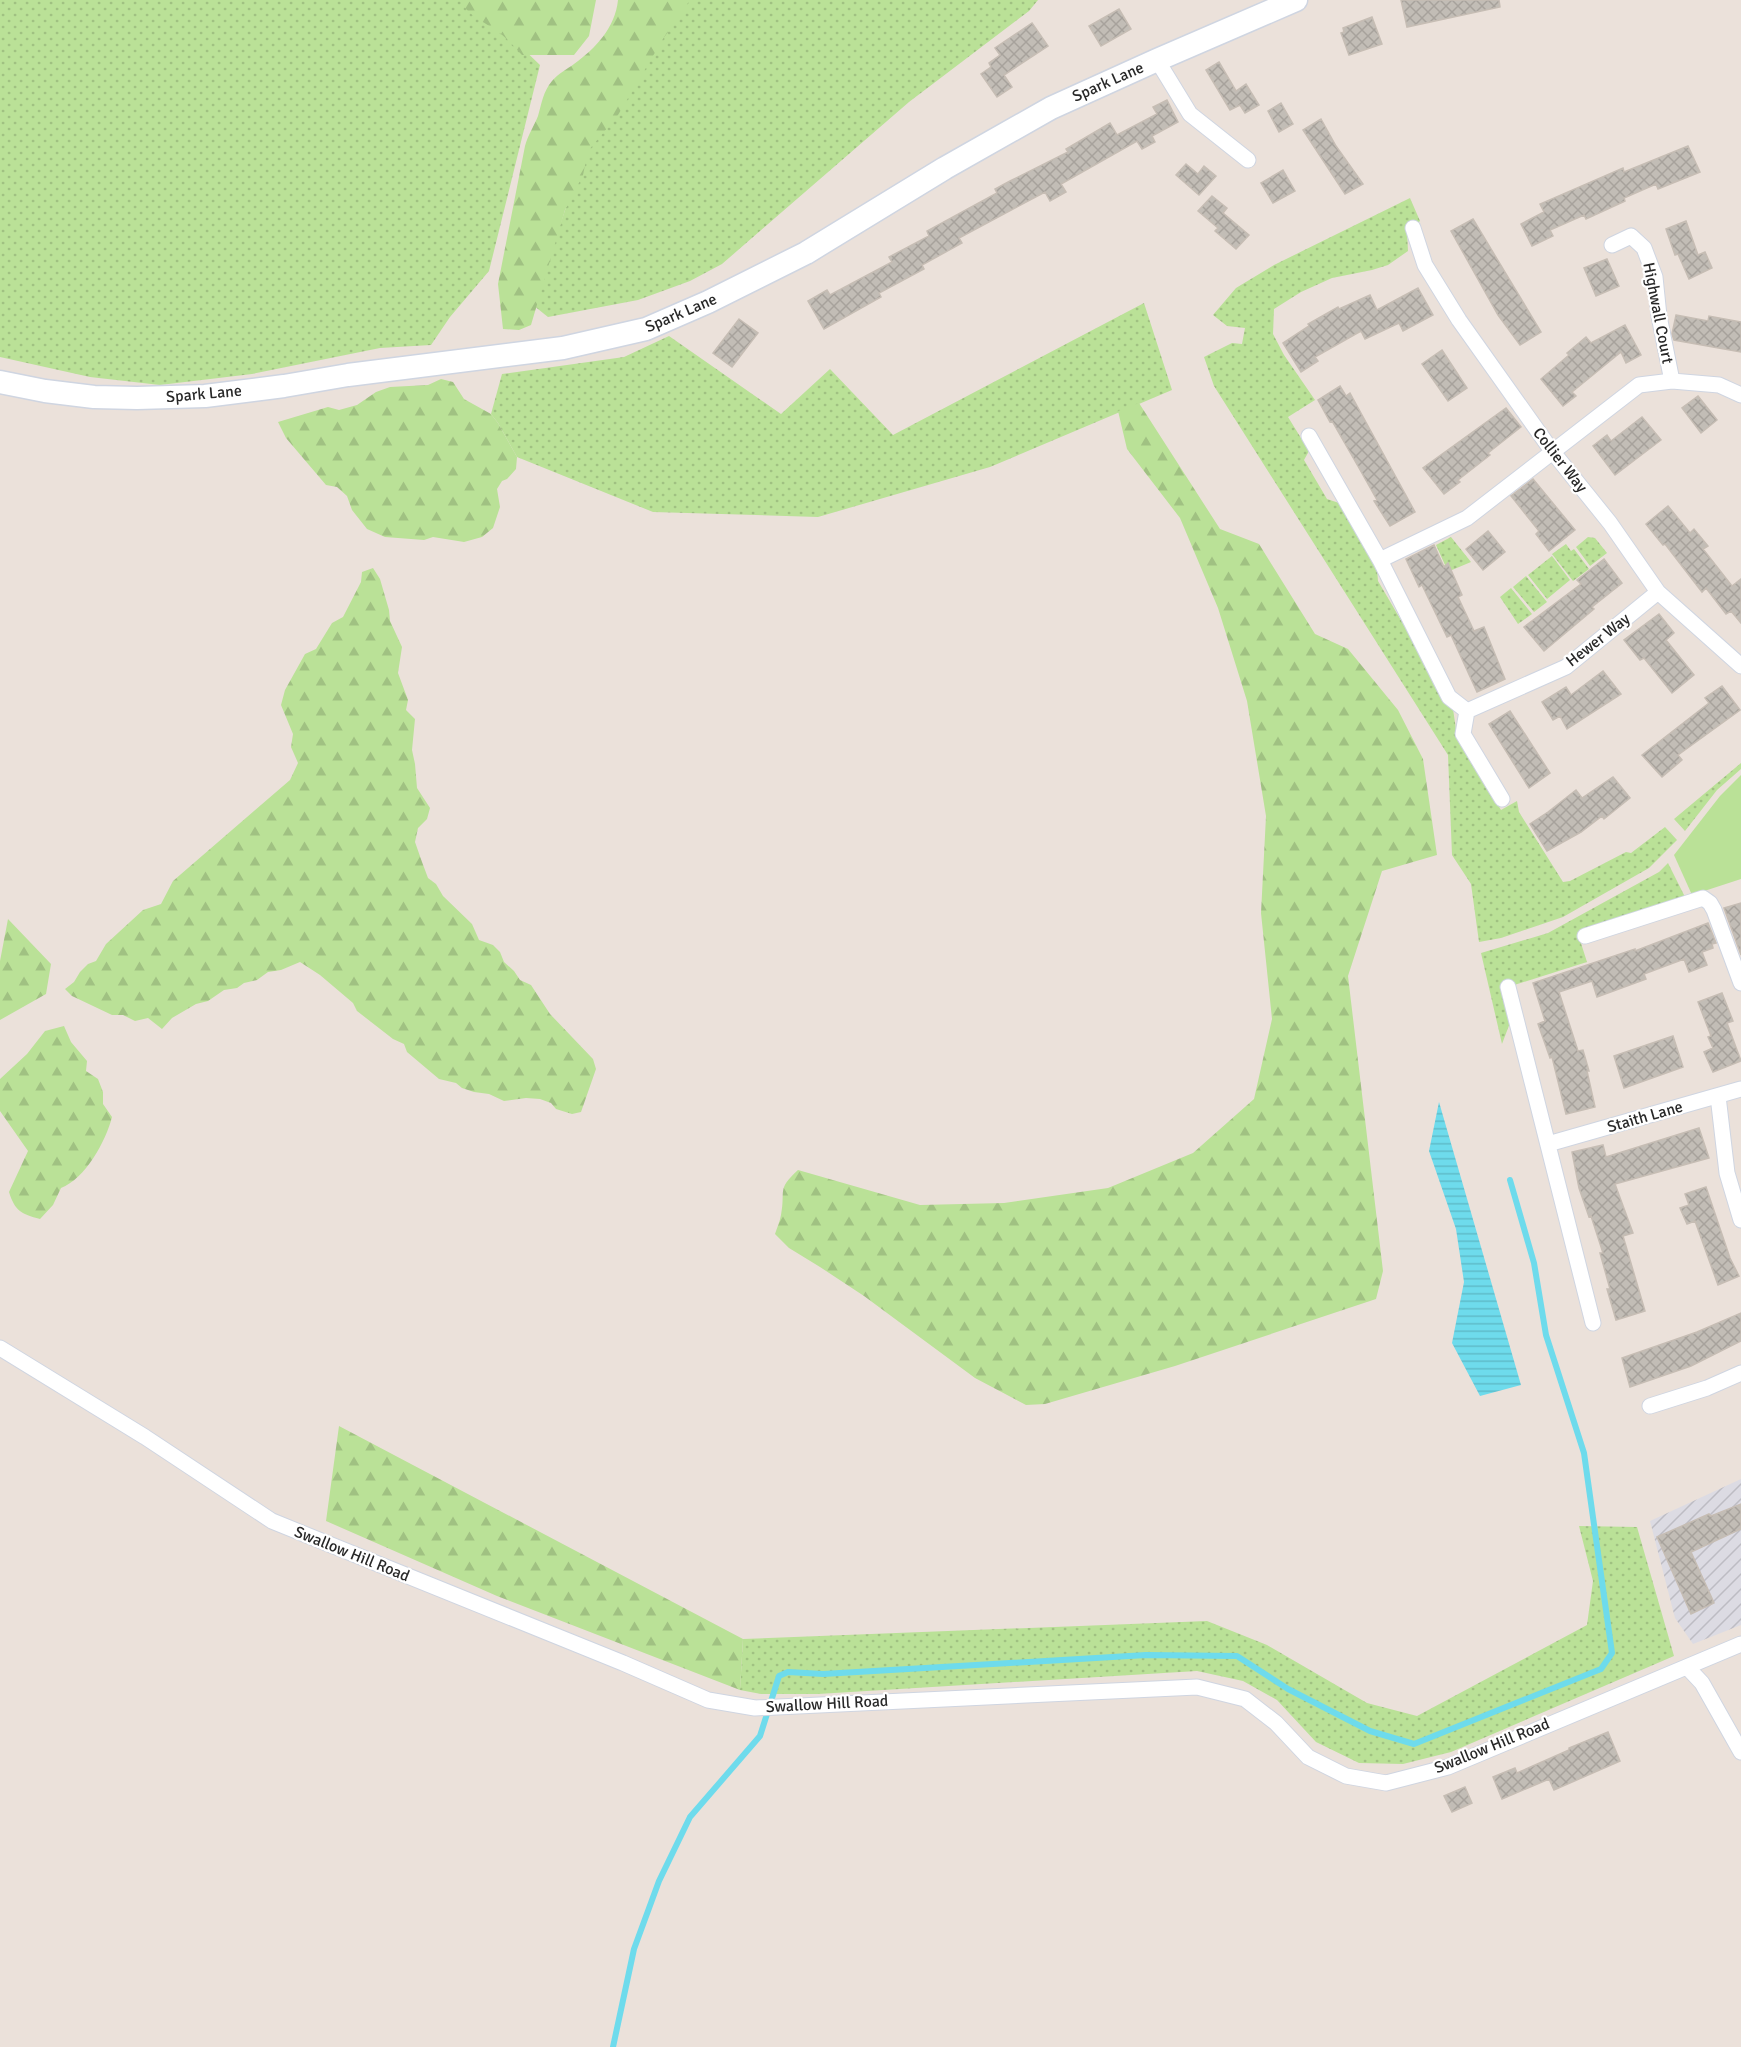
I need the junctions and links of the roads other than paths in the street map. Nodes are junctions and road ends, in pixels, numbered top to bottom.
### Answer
1 (1296, 0) edge
2 (1157, 60) junction
3 (1248, 160) dead end
4 (1413, 228) dead end
5 (1612, 244) dead end
6 (1672, 381) junction
7 (0, 382) edge
8 (1741, 395) edge
9 (1309, 436) dead end
10 (1552, 451) junction
11 (1380, 560) junction
12 (1658, 592) junction
13 (1741, 666) edge
14 (1467, 711) junction
15 (1502, 799) dead end
16 (1585, 936) dead end
17 (1741, 983) edge
18 (1508, 987) dead end
19 (1741, 1089) edge
20 (1718, 1096) junction
21 (1548, 1144) junction
22 (1741, 1220) edge
23 (1593, 1323) dead end
24 (0, 1348) edge
25 (1741, 1373) edge
26 (1650, 1406) dead end
27 (1741, 1644) edge
28 (1687, 1667) junction
29 (1741, 1752) edge

1 - 2 main road, Spark Lane
2 - 3 street
2 - 7 main road, Spark Lane
4 - 10 street, Collier Way
5 - 6 street, Highwall Court
6 - 8 street
6 - 10 street
9 - 11 street
10 - 11 street
10 - 12 street, Collier Way
11 - 14 street
12 - 13 street, Collier Way
12 - 14 street, Hewer Way
14 - 15 street
16 - 17 street
18 - 21 street
19 - 20 street, Staith Lane
20 - 21 street, Staith Lane
20 - 22 street
21 - 23 street
24 - 28 street, Swallow Hill Road
25 - 26 street
27 - 28 street, Swallow Hill Road
28 - 29 street

